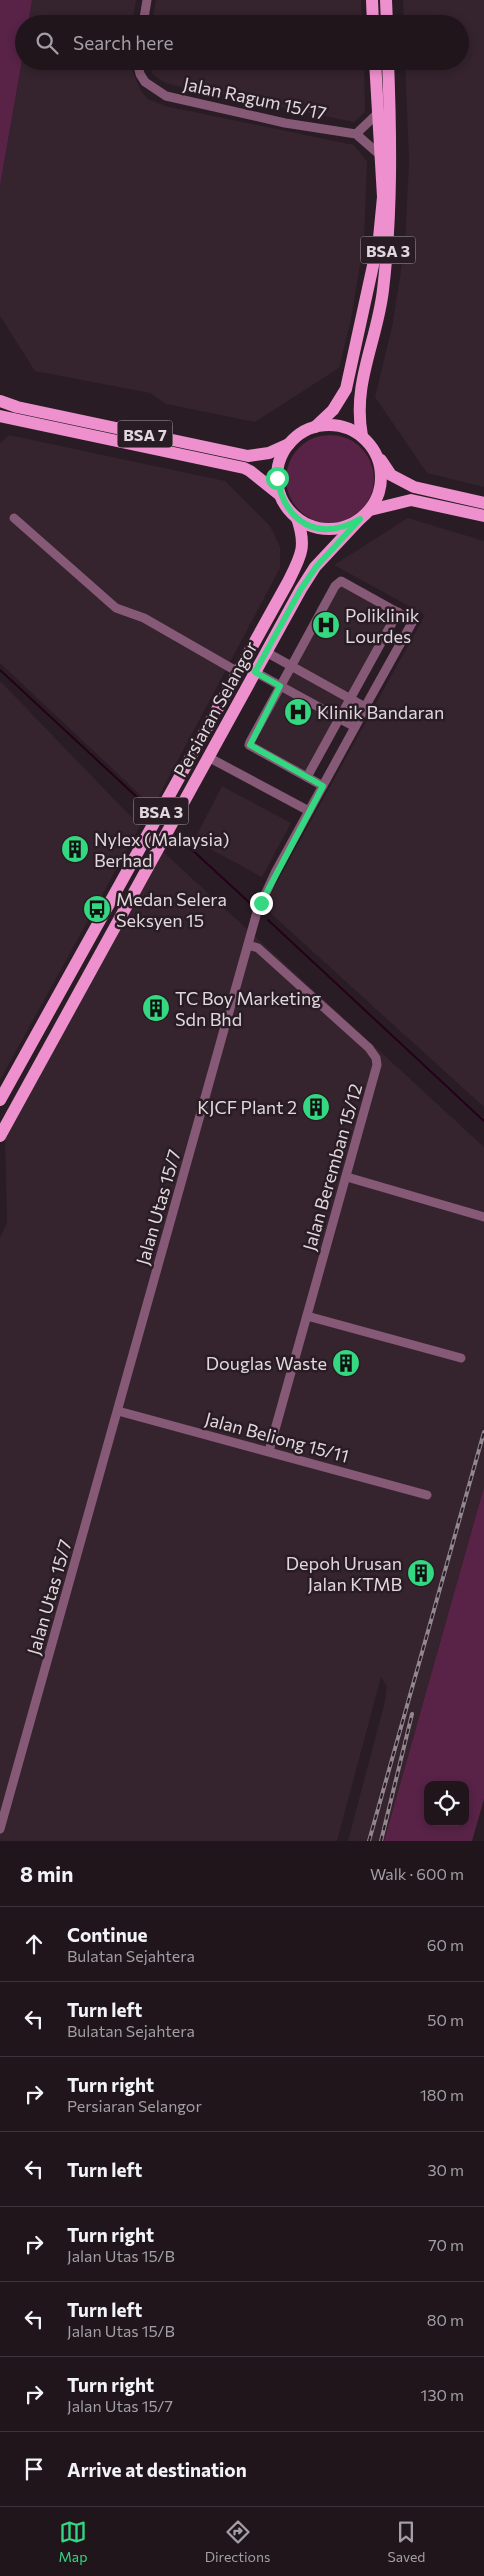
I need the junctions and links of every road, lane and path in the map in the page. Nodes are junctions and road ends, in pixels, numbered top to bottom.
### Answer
1 (147, 0) edge
2 (372, 0) edge
3 (386, 0) edge
4 (144, 15) edge
5 (373, 15) edge
6 (387, 15) edge
7 (139, 70) edge
8 (376, 70) edge
9 (388, 70) edge
10 (378, 113) junction
11 (356, 134) junction
12 (380, 155) junction
13 (0, 401) edge
14 (0, 416) edge
15 (315, 427) junction
16 (362, 436) junction
17 (289, 444) junction
18 (375, 452) junction
19 (280, 495) junction
20 (484, 503) edge
21 (370, 510) junction
22 (484, 516) edge
23 (14, 518) dead end
24 (297, 518) junction
25 (360, 519) junction
26 (398, 612) junction
27 (266, 652) junction
28 (291, 666) junction
29 (238, 672) junction
30 (255, 672) junction
31 (280, 686) junction
32 (350, 699) junction
33 (366, 707) junction
34 (339, 718) junction
35 (355, 727) junction
36 (208, 757) junction
37 (307, 777) junction
38 (323, 786) junction
39 (309, 812) junction
40 (248, 945) junction
41 (0, 1100) edge
42 (0, 1136) edge
43 (347, 1177) junction
44 (484, 1217) edge
45 (307, 1316) junction
46 (461, 1358) dead end
47 (118, 1411) junction
48 (269, 1450) junction
49 (428, 1495) dead end
50 (0, 1829) edge

1 - 4 street
2 - 5 main road
3 - 6 main road
7 - 11 street, Jalan Ragum 15/17
8 - 10 main road, BSA 3
9 - 16 main road, BSA 3
10 - 11 street
10 - 12 main road, BSA 3
11 - 12 street
12 - 15 main road, BSA 3
13 - 17 main road, BSA 7
14 - 19 main road, BSA 7
15 - 16 main road
15 - 17 main road
16 - 18 main road
17 - 19 main road
18 - 20 main road
18 - 21 main road
19 - 24 main road
21 - 22 main road
21 - 25 main road
23 - 29 street
24 - 25 main road
24 - 29 main road, Persiaran Selangor / BSA 3
25 - 27 main road, Persiaran Selangor / BSA 3
26 - 28 street
26 - 32 street
26 - 33 street, Jalan Utas 15/7
27 - 28 street
27 - 30 main road, Persiaran Selangor / BSA 3
28 - 31 street
28 - 32 street
29 - 41 main road, Persiaran Selangor / BSA 3
30 - 31 street
30 - 36 main road, Persiaran Selangor / BSA 3
31 - 34 street
31 - 37 street
32 - 33 street
32 - 34 street
33 - 35 street, Jalan Utas 15/7
34 - 35 street
34 - 37 street
35 - 38 street, Jalan Utas 15/7
36 - 39 street
36 - 42 main road, Persiaran Selangor / BSA 3
37 - 38 street
38 - 39 street, Jalan Utas 15/7
39 - 40 street, Jalan Utas 15/7
40 - 43 street, Jalan Beremban 15/12
40 - 47 street, Jalan Utas 15/7
43 - 44 street
43 - 45 street, Jalan Beremban 15/12
45 - 46 street
45 - 48 street, Jalan Beremban 15/12
47 - 48 street, Jalan Beliong 15/11
47 - 50 street, Jalan Utas 15/7
48 - 49 street, Jalan Beliong 15/11

